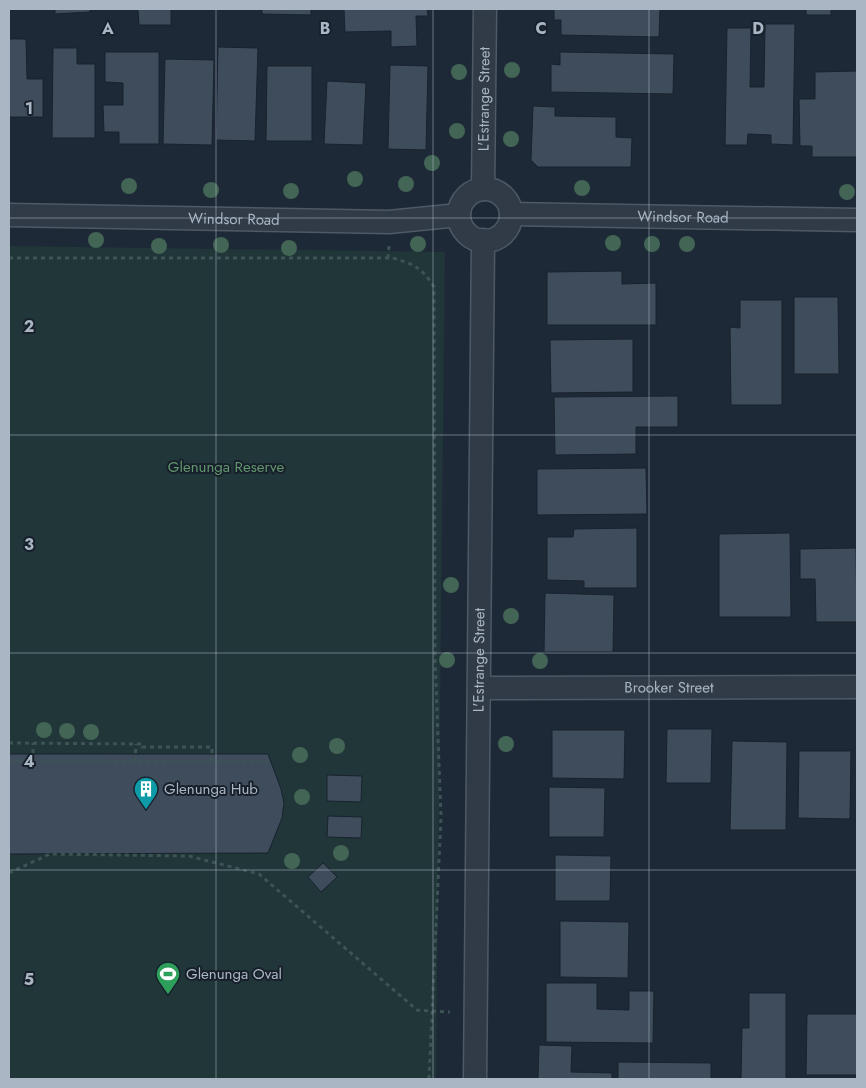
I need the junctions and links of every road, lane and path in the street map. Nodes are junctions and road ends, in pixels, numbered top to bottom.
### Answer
1 (485, 9) edge
2 (483, 189) junction
3 (511, 214) junction
4 (9, 215) edge
5 (459, 215) junction
6 (857, 220) edge
7 (483, 240) junction
8 (9, 258) edge
9 (480, 688) junction
10 (857, 688) edge
11 (9, 743) edge
12 (33, 743) junction
13 (136, 744) junction
14 (9, 760) edge
15 (33, 760) junction
16 (136, 761) junction
17 (212, 762) junction
18 (271, 762) dead end
19 (9, 874) edge
20 (433, 1011) junction
21 (429, 1079) edge
22 (475, 1079) edge

1 - 2 street, L'Estrange Street
2 - 3 street
2 - 5 street
3 - 6 street, Windsor Road
3 - 7 street
4 - 5 street, Windsor Road
5 - 7 street
7 - 9 street, L'Estrange Street
8 - 20 path
9 - 10 street, Brooker Street
9 - 22 street, L'Estrange Street
11 - 12 path
12 - 13 path
12 - 15 path
13 - 16 path
13 - 17 path
14 - 15 path
15 - 16 path
16 - 17 path
17 - 18 path
19 - 20 path
20 - 21 path

